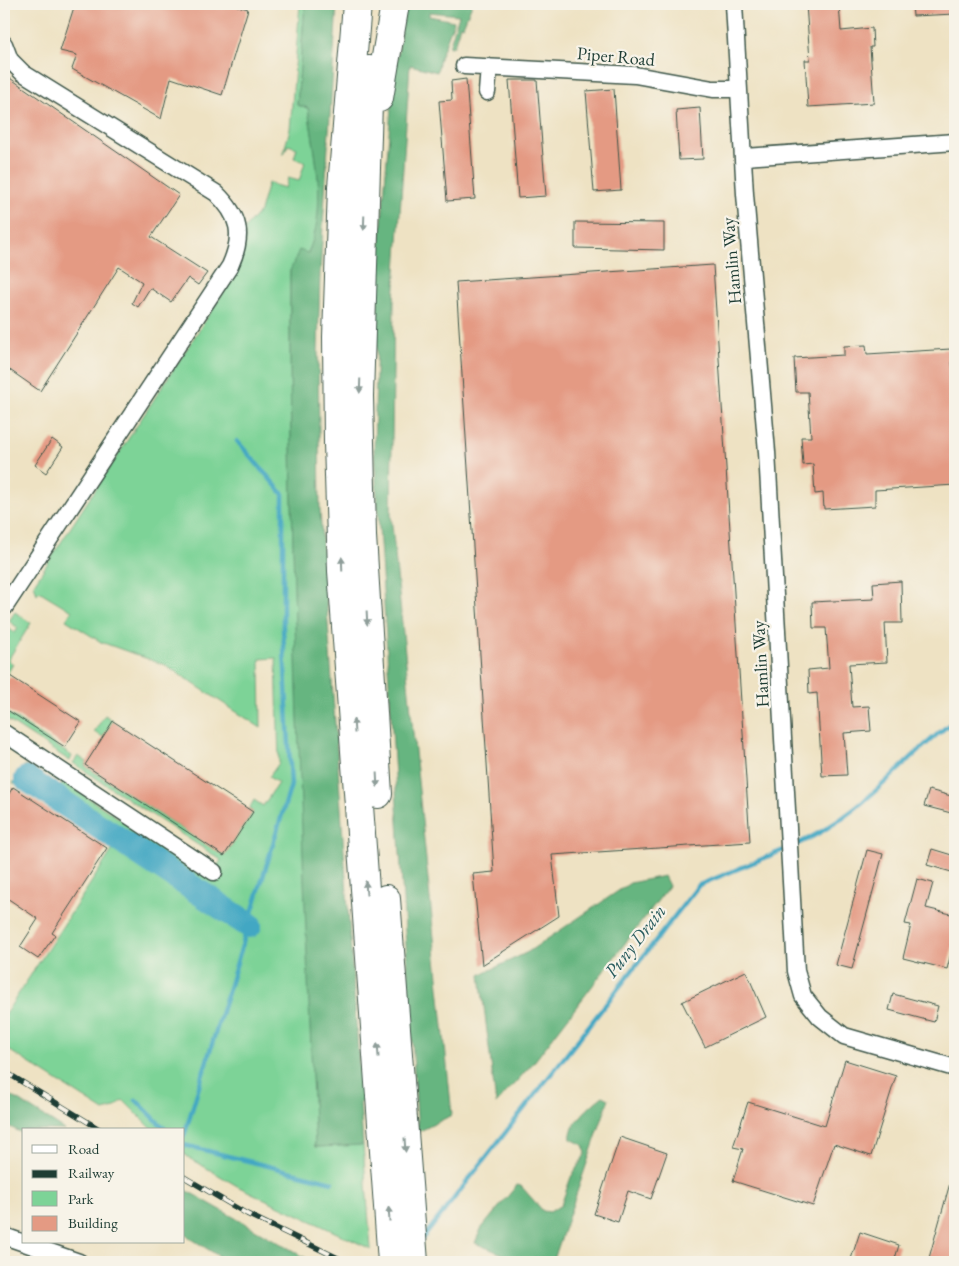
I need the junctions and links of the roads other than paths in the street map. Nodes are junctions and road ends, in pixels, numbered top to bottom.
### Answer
1 (357, 4) edge
2 (372, 4) edge
3 (395, 4) edge
4 (734, 4) edge
5 (368, 31) junction
6 (4, 44) edge
7 (464, 66) dead end
8 (489, 67) junction
9 (739, 89) junction
10 (487, 92) dead end
11 (348, 116) junction
12 (955, 142) edge
13 (744, 157) junction
14 (366, 175) junction
15 (4, 608) edge
16 (4, 733) edge
17 (214, 872) dead end
18 (955, 1068) edge
19 (392, 1097) junction
20 (4, 1236) edge
21 (22, 1242) edge
22 (27, 1244) edge
23 (80, 1262) edge
24 (392, 1262) edge
25 (414, 1262) edge

1 - 11 highway
2 - 5 highway
3 - 14 highway
4 - 9 street, Hamlin Way
5 - 11 highway
5 - 14 highway
6 - 15 street
7 - 8 street, Piper Road
8 - 9 street, Piper Road
8 - 10 street
9 - 13 street, Hamlin Way
19 -> 11 highway
12 - 13 street
13 - 18 street, Hamlin Way
14 -> 19 highway
16 - 17 street
24 -> 19 highway
19 -> 25 highway
20 - 21 street
22 - 23 street

